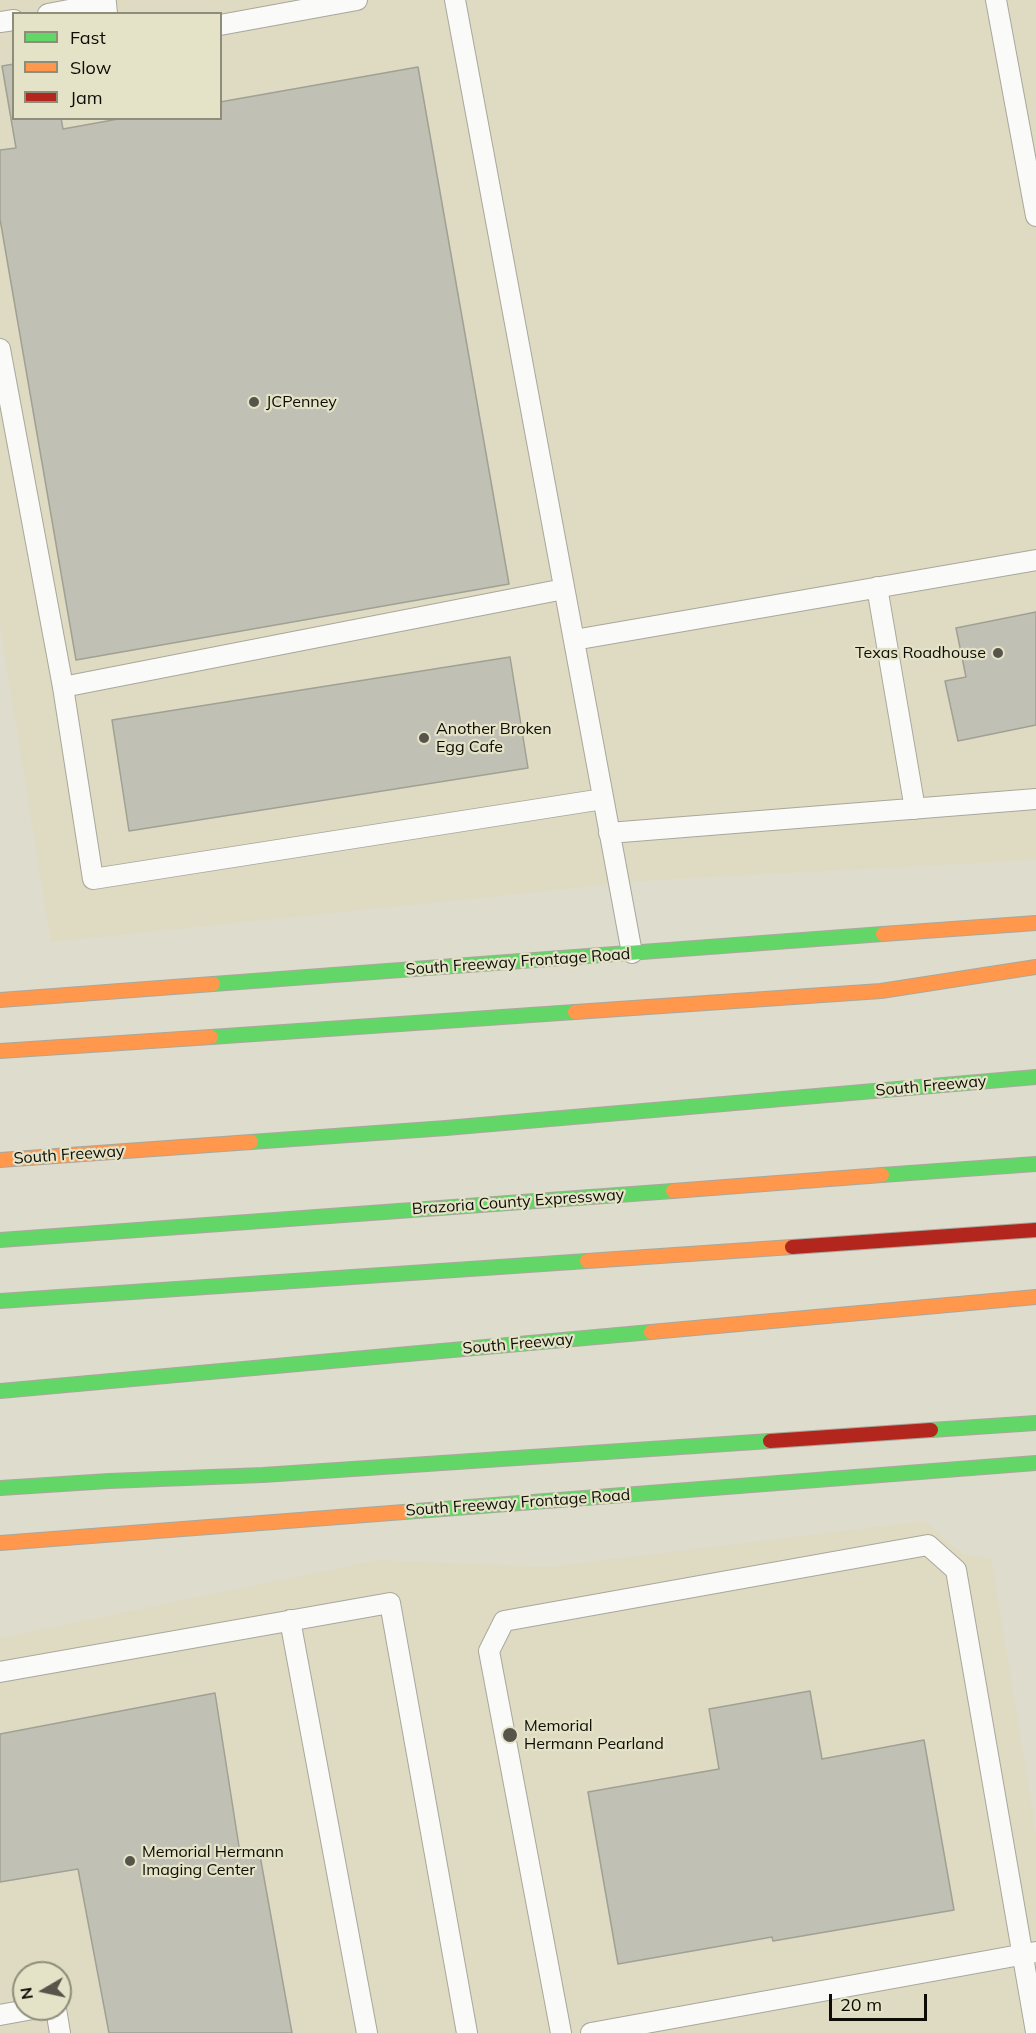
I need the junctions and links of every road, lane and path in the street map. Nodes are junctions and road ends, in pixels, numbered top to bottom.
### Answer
1 (357, 0) edge
2 (455, 0) edge
3 (996, 0) edge
4 (59, 12) edge
5 (107, 12) edge
6 (222, 25) edge
7 (1036, 216) edge
8 (0, 349) edge
9 (1036, 560) edge
10 (878, 587) junction
11 (564, 589) junction
12 (574, 640) junction
13 (63, 687) junction
14 (603, 799) junction
15 (1036, 799) edge
16 (915, 809) junction
17 (609, 833) junction
18 (1036, 923) edge
19 (632, 953) junction
20 (1036, 967) edge
21 (0, 1000) edge
22 (0, 1051) edge
23 (1036, 1077) edge
24 (0, 1161) edge
25 (1036, 1164) edge
26 (1036, 1230) edge
27 (0, 1240) edge
28 (1036, 1297) edge
29 (0, 1301) edge
30 (0, 1391) edge
31 (1036, 1423) edge
32 (1036, 1463) edge
33 (0, 1488) edge
34 (0, 1543) edge
35 (290, 1620) junction
36 (0, 1672) edge
37 (1029, 1954) edge
38 (1036, 2032) edge
39 (367, 2033) edge
40 (467, 2033) edge
41 (561, 2033) edge
42 (591, 2033) edge

1 - 6 lane
2 - 11 lane
3 - 7 lane
4 - 5 lane
8 - 13 lane
9 - 10 lane
10 - 12 lane
10 - 16 lane
11 - 12 lane
11 - 13 lane
12 - 14 lane
13 - 14 lane
14 - 17 lane
15 - 16 lane
16 - 17 lane
17 - 19 lane
18 - 19 main road, South Freeway Frontage Road
19 - 21 main road, South Freeway Frontage Road
20 - 22 main road
23 - 24 main road, South Freeway
25 - 27 main road, Brazoria County Expressway
26 - 29 main road
28 - 30 main road, South Freeway
31 - 33 main road
32 - 34 main road, South Freeway Frontage Road
35 - 36 lane
35 - 39 lane
35 - 40 lane
37 - 38 lane
37 - 41 lane
37 - 42 lane

